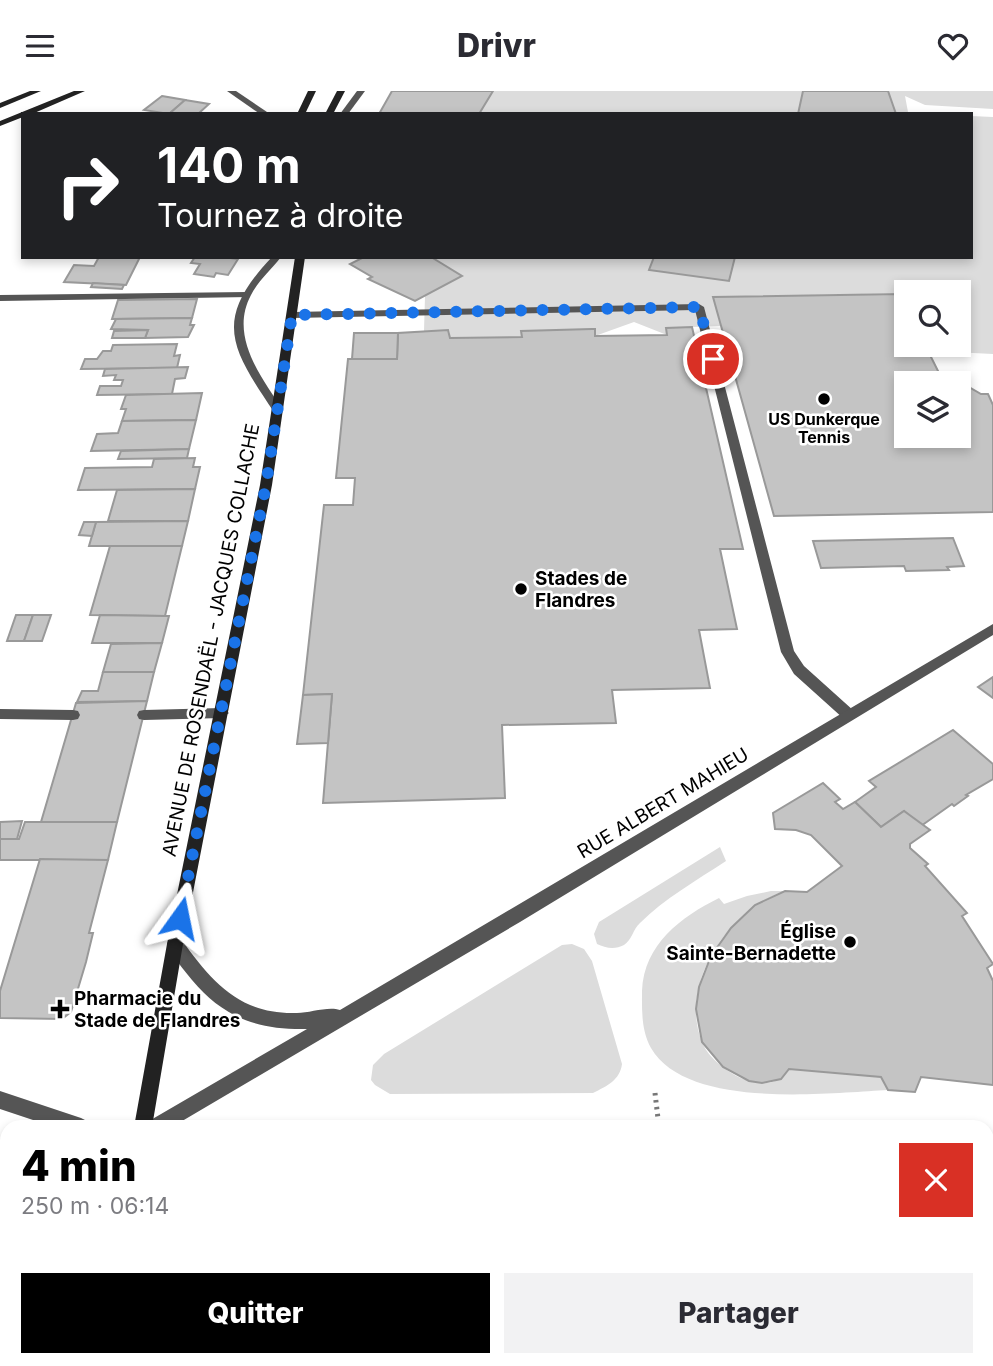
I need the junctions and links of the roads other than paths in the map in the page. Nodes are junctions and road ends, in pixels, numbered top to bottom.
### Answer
1 (37, 91) edge
2 (81, 91) edge
3 (231, 91) edge
4 (312, 91) edge
5 (341, 91) edge
6 (362, 91) edge
7 (0, 106) edge
8 (29, 112) edge
9 (263, 112) edge
10 (302, 112) edge
11 (330, 112) edge
12 (346, 112) edge
13 (21, 115) edge
14 (0, 124) edge
15 (275, 259) edge
16 (300, 259) edge
17 (247, 295) junction
18 (0, 298) edge
19 (292, 315) junction
20 (278, 410) junction
21 (993, 629) edge
22 (222, 713) junction
23 (0, 714) edge
24 (73, 715) dead end
25 (144, 715) dead end
26 (849, 715) junction
27 (175, 944) junction
28 (353, 1011) junction
29 (0, 1100) edge
30 (60, 1120) edge
31 (144, 1120) edge
32 (167, 1120) edge

1 - 7 street
2 - 8 street
3 - 9 street
4 - 10 street
5 - 11 street
6 - 12 street
13 - 14 street
15 - 17 street, AVENUE DE ROSENDAËL - JACQUES COLLACHE
16 - 19 street, AVENUE DE ROSENDAËL - JACQUES COLLACHE
17 - 18 street
17 - 20 street, AVENUE DE ROSENDAËL - JACQUES COLLACHE
19 - 20 street, AVENUE DE ROSENDAËL - JACQUES COLLACHE
19 - 26 street
20 - 22 street, AVENUE DE ROSENDAËL - JACQUES COLLACHE
21 - 26 street, RUE ALBERT MAHIEU
22 - 25 street
22 - 27 street, AVENUE DE ROSENDAËL - JACQUES COLLACHE
23 - 24 street
26 - 28 street, RUE ALBERT MAHIEU
27 - 28 street, RUE ALBERT MAHIEU
27 - 31 street, AVENUE DE ROSENDAËL - JACQUES COLLACHE
28 - 32 street, RUE ALBERT MAHIEU
29 - 30 street

